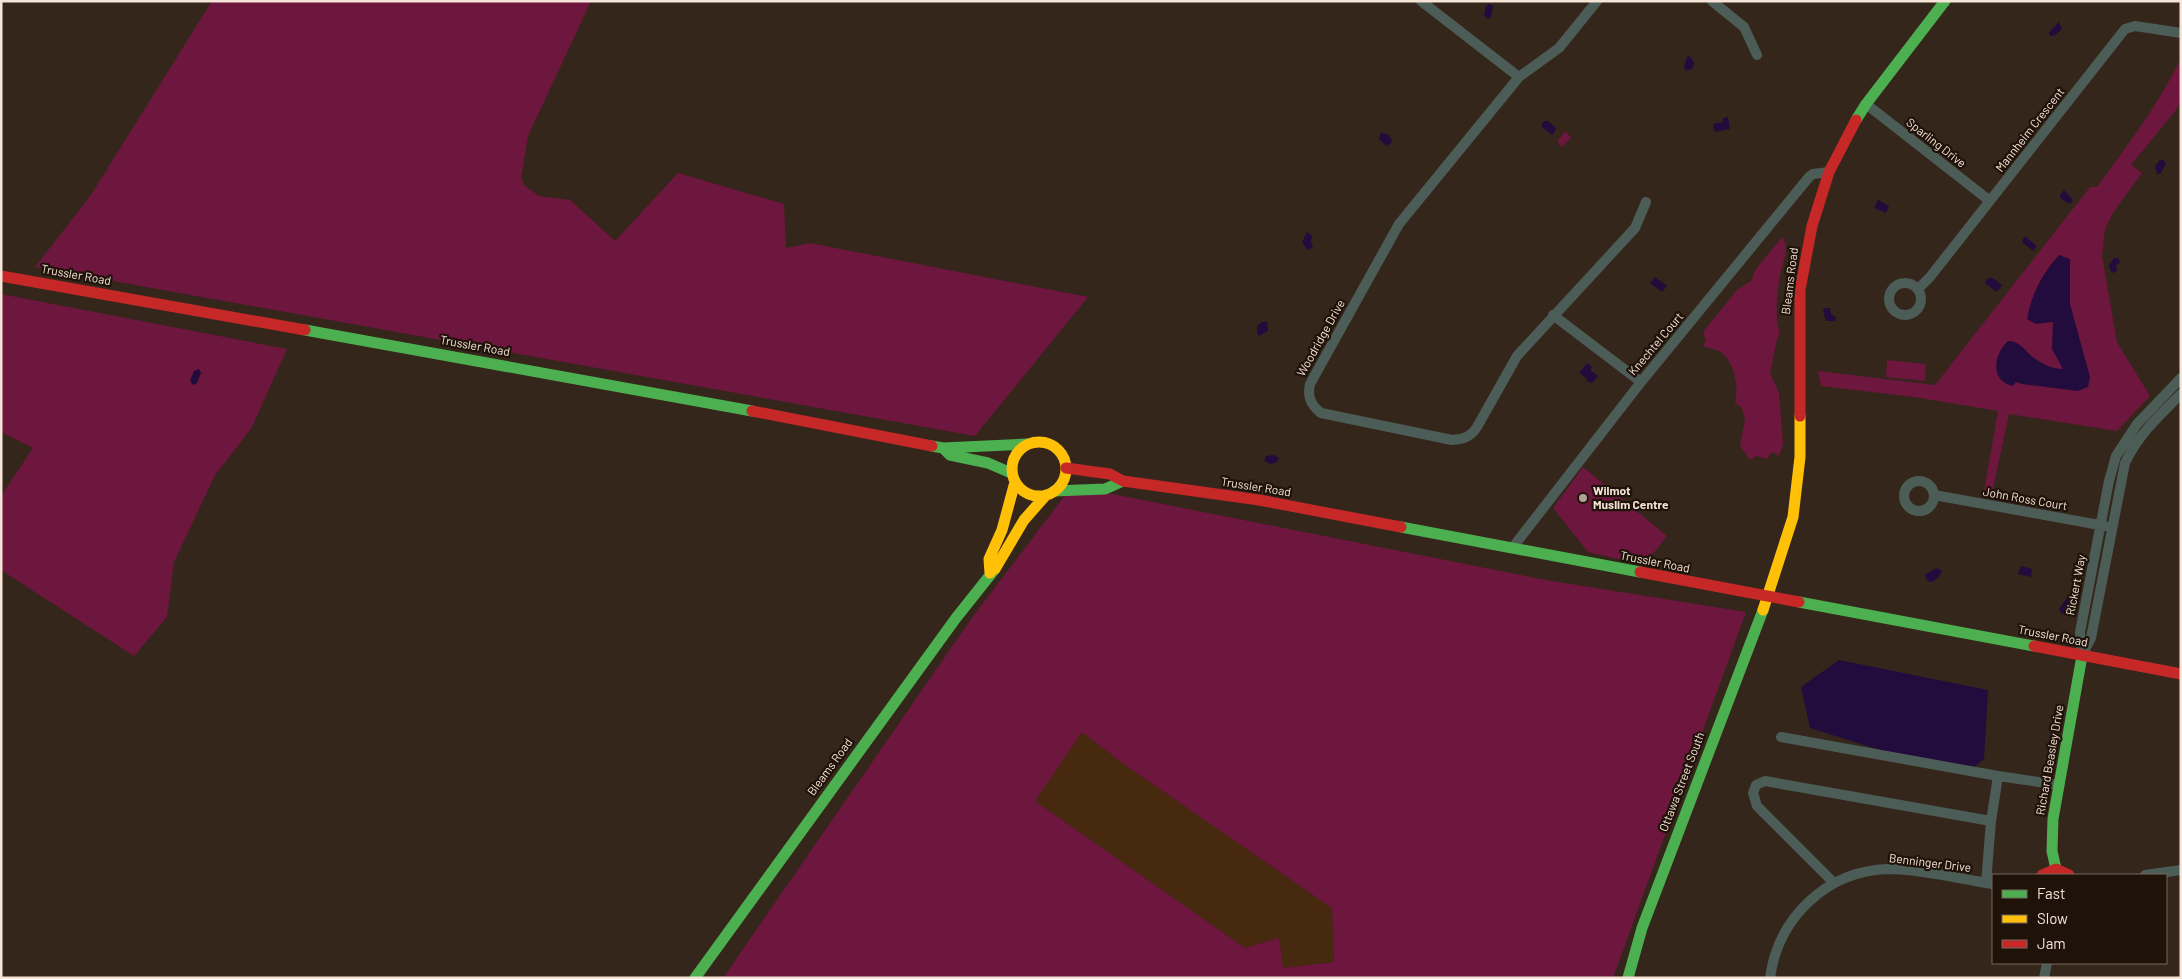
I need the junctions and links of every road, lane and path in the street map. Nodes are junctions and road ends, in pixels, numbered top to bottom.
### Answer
1 (1421, 1) edge
2 (1597, 1) edge
3 (1712, 1) edge
4 (1945, 1) edge
5 (2181, 33) edge
6 (1757, 55) dead end
7 (1519, 77) junction
8 (1866, 104) junction
9 (1829, 172) junction
10 (1990, 201) junction
11 (1646, 202) dead end
12 (1, 276) edge
13 (1918, 289) dead end
14 (1553, 315) junction
15 (2181, 378) edge
16 (1641, 382) junction
17 (2181, 394) edge
18 (1027, 444) junction
19 (943, 448) junction
20 (1066, 468) junction
21 (1013, 477) junction
22 (1123, 481) junction
23 (1050, 493) junction
24 (1934, 495) dead end
25 (2100, 525) junction
26 (2111, 528) junction
27 (1513, 547) junction
28 (990, 573) junction
29 (1767, 598) junction
30 (2082, 656) junction
31 (2181, 674) edge
32 (1781, 737) dead end
33 (1998, 776) junction
34 (2059, 785) junction
35 (1991, 821) junction
36 (2056, 869) junction
37 (2181, 870) edge
38 (2043, 874) edge
39 (2068, 874) edge
40 (2152, 874) edge
41 (1834, 883) junction
42 (1990, 884) edge
43 (2047, 964) edge
44 (695, 978) edge
45 (1628, 978) edge
46 (1770, 978) edge
47 (2044, 978) edge

1 - 7 street
2 - 7 street, Woodridge Drive
3 - 6 street
4 - 8 main road, Bleams Road
5 - 10 street, Mannheim Crescent
7 - 14 street, Woodridge Drive
8 - 9 main road, Bleams Road
8 - 10 street, Sparling Drive
9 - 16 street, Knechtel Court
9 - 29 main road, Bleams Road
10 - 13 street, Mannheim Crescent
11 - 14 street, Woodridge Drive
12 - 19 main road, Trussler Road
14 - 16 street
15 - 25 street, Rickert Way
16 - 27 street, Knechtel Court
17 - 26 street, Rickert Way
18 - 19 main road, Trussler Road
18 - 20 main road
18 - 21 main road
19 - 21 main road, Trussler Road
20 - 22 main road, Trussler Road
20 - 23 main road
21 - 23 main road
21 - 28 main road, Bleams Road
22 - 23 main road, Trussler Road
22 - 27 main road, Trussler Road
23 - 28 main road, Bleams Road
24 - 25 street, John Ross Court
25 - 26 street, John Ross Court
25 - 30 street, Rickert Way
26 - 30 street, Rickert Way
27 - 29 main road, Trussler Road
28 - 44 main road, Bleams Road
29 - 30 main road, Trussler Road
29 - 45 main road, Ottawa Street South
30 - 31 main road, Trussler Road
30 - 34 main road, Richard Beasley Drive
32 - 33 street
33 - 34 street
33 - 35 street
34 - 36 main road, Richard Beasley Drive
35 - 41 street
35 - 42 street
36 - 38 main road
36 - 39 main road
37 - 40 street
41 - 42 street, Benninger Drive
41 - 46 street, Benninger Drive
43 - 47 street

